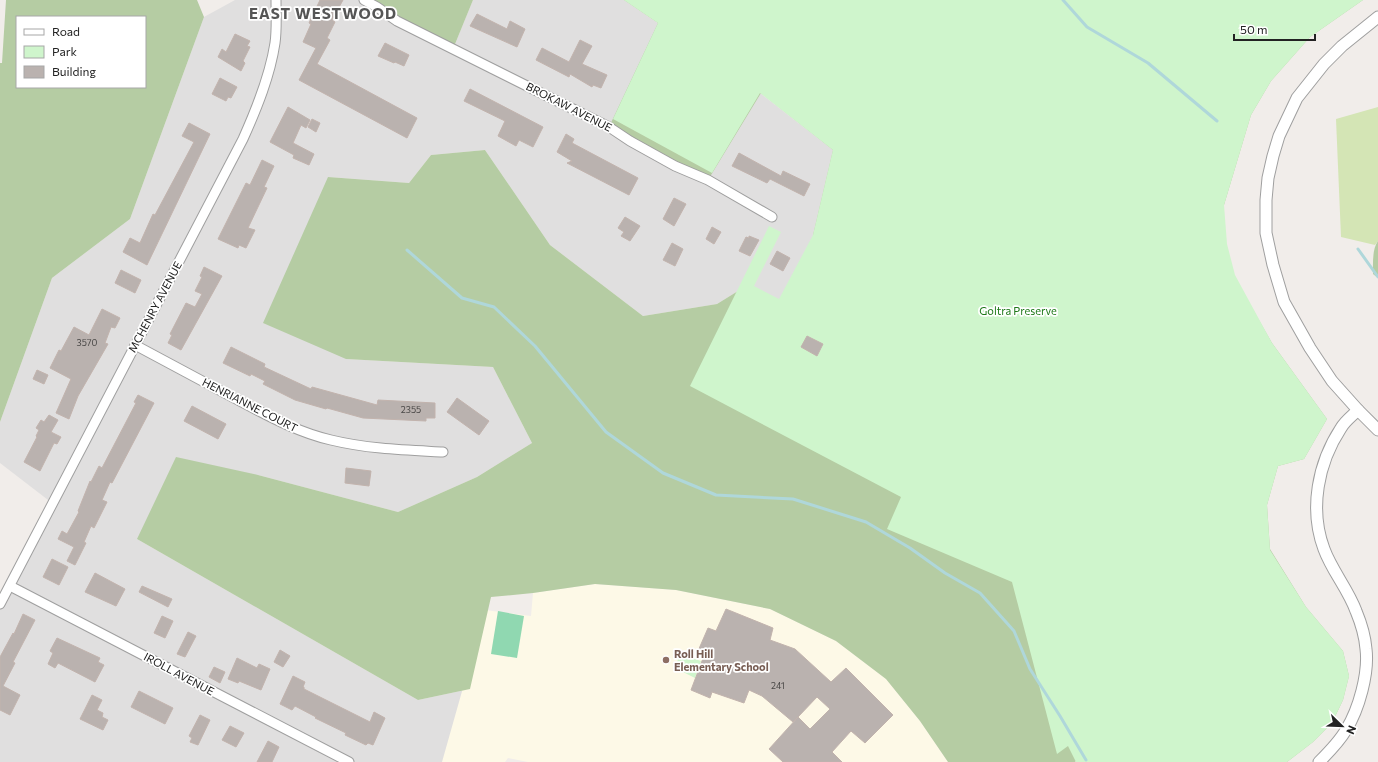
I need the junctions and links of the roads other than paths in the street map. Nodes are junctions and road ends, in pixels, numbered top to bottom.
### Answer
1 (276, 0) edge
2 (364, 0) edge
3 (1378, 17) edge
4 (772, 217) dead end
5 (135, 345) junction
6 (1358, 410) junction
7 (1378, 430) edge
8 (443, 452) dead end
9 (10, 586) junction
10 (0, 604) edge
11 (349, 762) edge
12 (1319, 762) edge

1 - 5 street, MCHENRY AVENUE
2 - 4 street, BROKAW AVENUE
3 - 6 street
5 - 8 street, HENRIANNE COURT
5 - 9 street, MCHENRY AVENUE
6 - 7 street
6 - 12 street
9 - 10 street, MCHENRY AVENUE
9 - 11 street, IROLL AVENUE

